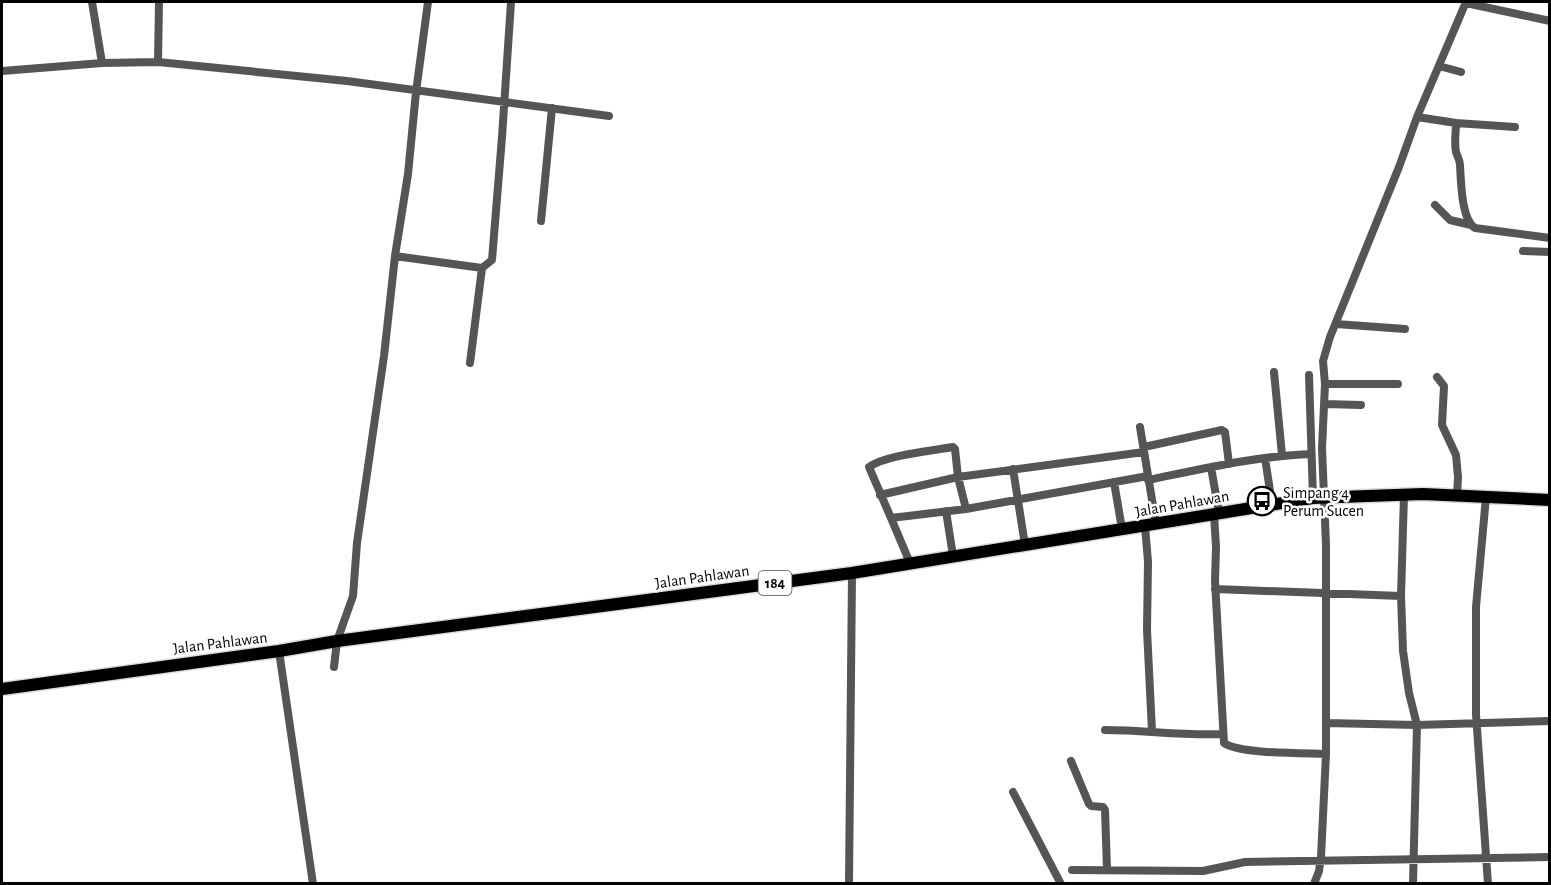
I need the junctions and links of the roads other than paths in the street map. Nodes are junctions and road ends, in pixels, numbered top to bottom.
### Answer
1 (92, 2) edge
2 (159, 2) edge
3 (428, 2) edge
4 (511, 2) edge
5 (1466, 2) edge
6 (1550, 21) edge
7 (158, 62) junction
8 (102, 63) junction
9 (1439, 66) junction
10 (2, 71) edge
11 (1461, 72) dead end
12 (416, 92) junction
13 (505, 102) junction
14 (552, 108) junction
15 (609, 116) dead end
16 (1417, 117) junction
17 (1456, 123) junction
18 (1515, 127) dead end
19 (1435, 205) dead end
20 (541, 221) dead end
21 (1471, 225) junction
22 (1550, 238) edge
23 (1523, 250) dead end
24 (1550, 252) edge
25 (395, 256) junction
26 (482, 268) junction
27 (1336, 324) junction
28 (1406, 329) dead end
29 (470, 363) dead end
30 (1274, 372) dead end
31 (1309, 375) dead end
32 (1437, 377) dead end
33 (1325, 384) junction
34 (1398, 384) dead end
35 (1324, 404) junction
36 (1361, 405) dead end
37 (1140, 427) dead end
38 (1144, 449) junction
39 (1311, 454) junction
40 (1282, 455) junction
41 (1265, 458) junction
42 (1229, 464) junction
43 (1211, 467) junction
44 (1013, 469) junction
45 (958, 477) junction
46 (1148, 478) junction
47 (1114, 482) junction
48 (880, 495) junction
49 (1404, 495) junction
50 (1457, 496) junction
51 (1486, 497) junction
52 (1318, 498) junction
53 (1018, 500) junction
54 (1550, 500) edge
55 (1272, 504) junction
56 (966, 509) junction
57 (946, 511) junction
58 (1216, 514) junction
59 (891, 518) junction
60 (1150, 525) junction
61 (1122, 530) junction
62 (1025, 545) junction
63 (953, 556) junction
64 (910, 563) junction
65 (852, 573) junction
66 (1215, 589) junction
67 (1326, 592) junction
68 (1401, 596) junction
69 (337, 641) junction
70 (279, 651) junction
71 (334, 667) dead end
72 (2, 689) edge
73 (1550, 721) edge
74 (1326, 723) junction
75 (1477, 723) junction
76 (1417, 725) junction
77 (1105, 730) dead end
78 (1152, 731) junction
79 (1222, 734) junction
80 (1326, 754) junction
81 (1071, 761) dead end
82 (1013, 792) dead end
83 (1550, 857) edge
84 (1486, 859) junction
85 (1413, 860) junction
86 (1320, 862) junction
87 (1107, 869) junction
88 (1072, 870) dead end
89 (313, 884) edge
90 (849, 884) edge
91 (1061, 884) edge
92 (1314, 884) edge
93 (1413, 884) edge
94 (1488, 884) edge

1 - 8 street
2 - 7 street
3 - 12 street
4 - 13 street
5 - 6 street
5 - 9 street
7 - 8 street
7 - 12 street
8 - 10 street
9 - 11 street
9 - 16 street
12 - 13 street
12 - 25 street
13 - 14 street
13 - 26 street
14 - 15 street
14 - 20 street
16 - 17 street
16 - 27 street
17 - 18 street
17 - 21 street
19 - 21 street
21 - 22 street
23 - 24 street
25 - 26 street
25 - 69 street
26 - 29 street
27 - 28 street
27 - 33 street
30 - 40 street
31 - 39 street
32 - 50 street
33 - 34 street
33 - 35 street
35 - 36 street
35 - 52 street
37 - 38 street
38 - 42 street
38 - 44 street
38 - 46 street
39 - 40 street
39 - 52 street
40 - 41 street
41 - 42 street
41 - 55 street
42 - 43 street
43 - 46 street
43 - 58 street
44 - 45 street
44 - 53 street
45 - 48 street
45 - 48 street
45 - 56 street
46 - 47 street
46 - 60 street
47 - 53 street
47 - 61 street
48 - 59 street
49 - 50 main road, Jalan Pahlawan / 184
49 - 52 main road, Jalan Pahlawan / 184
49 - 68 street
50 - 51 main road, Jalan Pahlawan / 184
51 - 54 main road, Jalan Pahlawan / 184
51 - 75 street
52 - 55 main road, Jalan Pahlawan / 184
52 - 67 street
53 - 56 street
53 - 62 street
55 - 58 main road, Jalan Pahlawan / 184
56 - 57 street
57 - 59 street
57 - 63 street
58 - 60 main road, Jalan Pahlawan / 184
58 - 66 street
59 - 64 street
60 - 61 main road, Jalan Pahlawan / 184
60 - 78 street
61 - 62 main road, Jalan Pahlawan / 184
62 - 63 main road, Jalan Pahlawan / 184
63 - 64 main road, Jalan Pahlawan / 184
64 - 65 main road, Jalan Pahlawan / 184
65 - 69 main road, Jalan Pahlawan / 184
65 - 90 street
66 - 67 street
66 - 79 street
67 - 68 street
67 - 74 street
68 - 76 street
69 - 70 main road, Jalan Pahlawan / 184
69 - 71 street
70 - 72 main road, Jalan Pahlawan / 184
70 - 89 street
73 - 75 street
74 - 76 street
74 - 80 street
75 - 76 street
75 - 84 street
76 - 85 street
77 - 78 street
78 - 79 street
79 - 80 street
80 - 86 street
81 - 87 street
82 - 91 street
83 - 84 street
84 - 85 street
84 - 94 street
85 - 86 street
85 - 93 street
86 - 87 street
86 - 92 street
87 - 88 street

